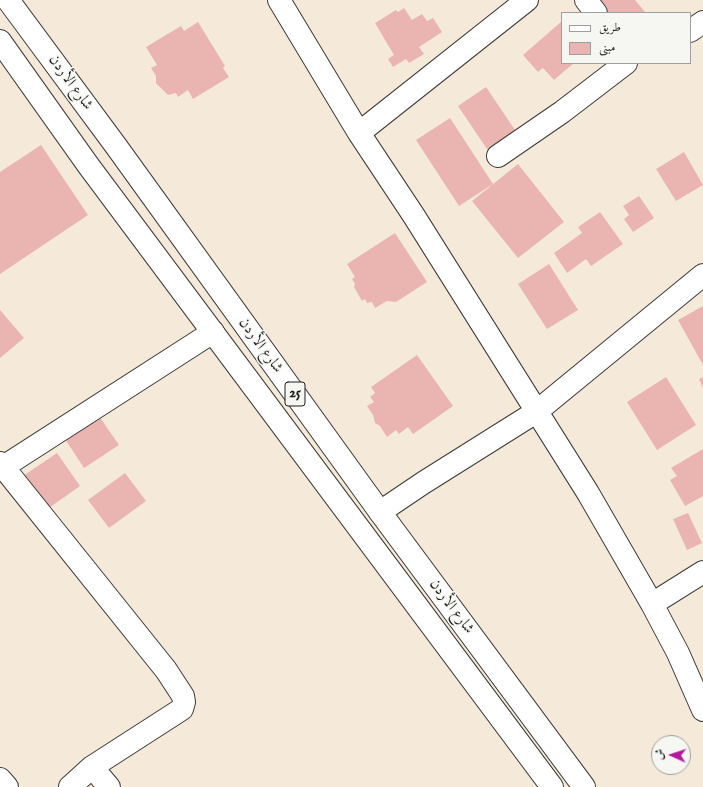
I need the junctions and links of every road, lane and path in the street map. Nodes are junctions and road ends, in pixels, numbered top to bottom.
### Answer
1 (8, 0) edge
2 (279, 0) edge
3 (527, 0) edge
4 (586, 0) edge
5 (595, 12) edge
6 (703, 22) edge
7 (691, 30) edge
8 (0, 41) edge
9 (625, 64) edge
10 (359, 133) junction
11 (116, 146) junction
12 (498, 156) dead end
13 (88, 165) junction
14 (703, 275) edge
15 (213, 332) junction
16 (536, 412) junction
17 (1, 467) edge
18 (380, 512) junction
19 (703, 572) edge
20 (652, 604) junction
21 (703, 710) edge
22 (92, 767) junction
23 (0, 779) edge
24 (7, 787) edge
25 (70, 787) edge
26 (109, 787) edge
27 (552, 787) edge
28 (584, 787) edge

1 - 11 main road, شارع الأردن / 25
2 - 10 main road
3 - 10 main road
4 - 5 main road
6 - 7 main road
8 - 13 main road, شارع الأردن / 25
9 - 12 main road
10 - 16 main road
11 - 13 main road
11 - 18 main road, شارع الأردن / 25
13 - 15 main road, شارع الأردن / 25
14 - 16 main road
15 - 17 main road
15 - 27 main road, شارع الأردن / 25
16 - 18 main road
16 - 20 main road
17 - 22 main road
18 - 28 main road, شارع الأردن / 25
19 - 20 main road
20 - 21 main road
22 - 25 main road
22 - 26 main road
23 - 24 main road

